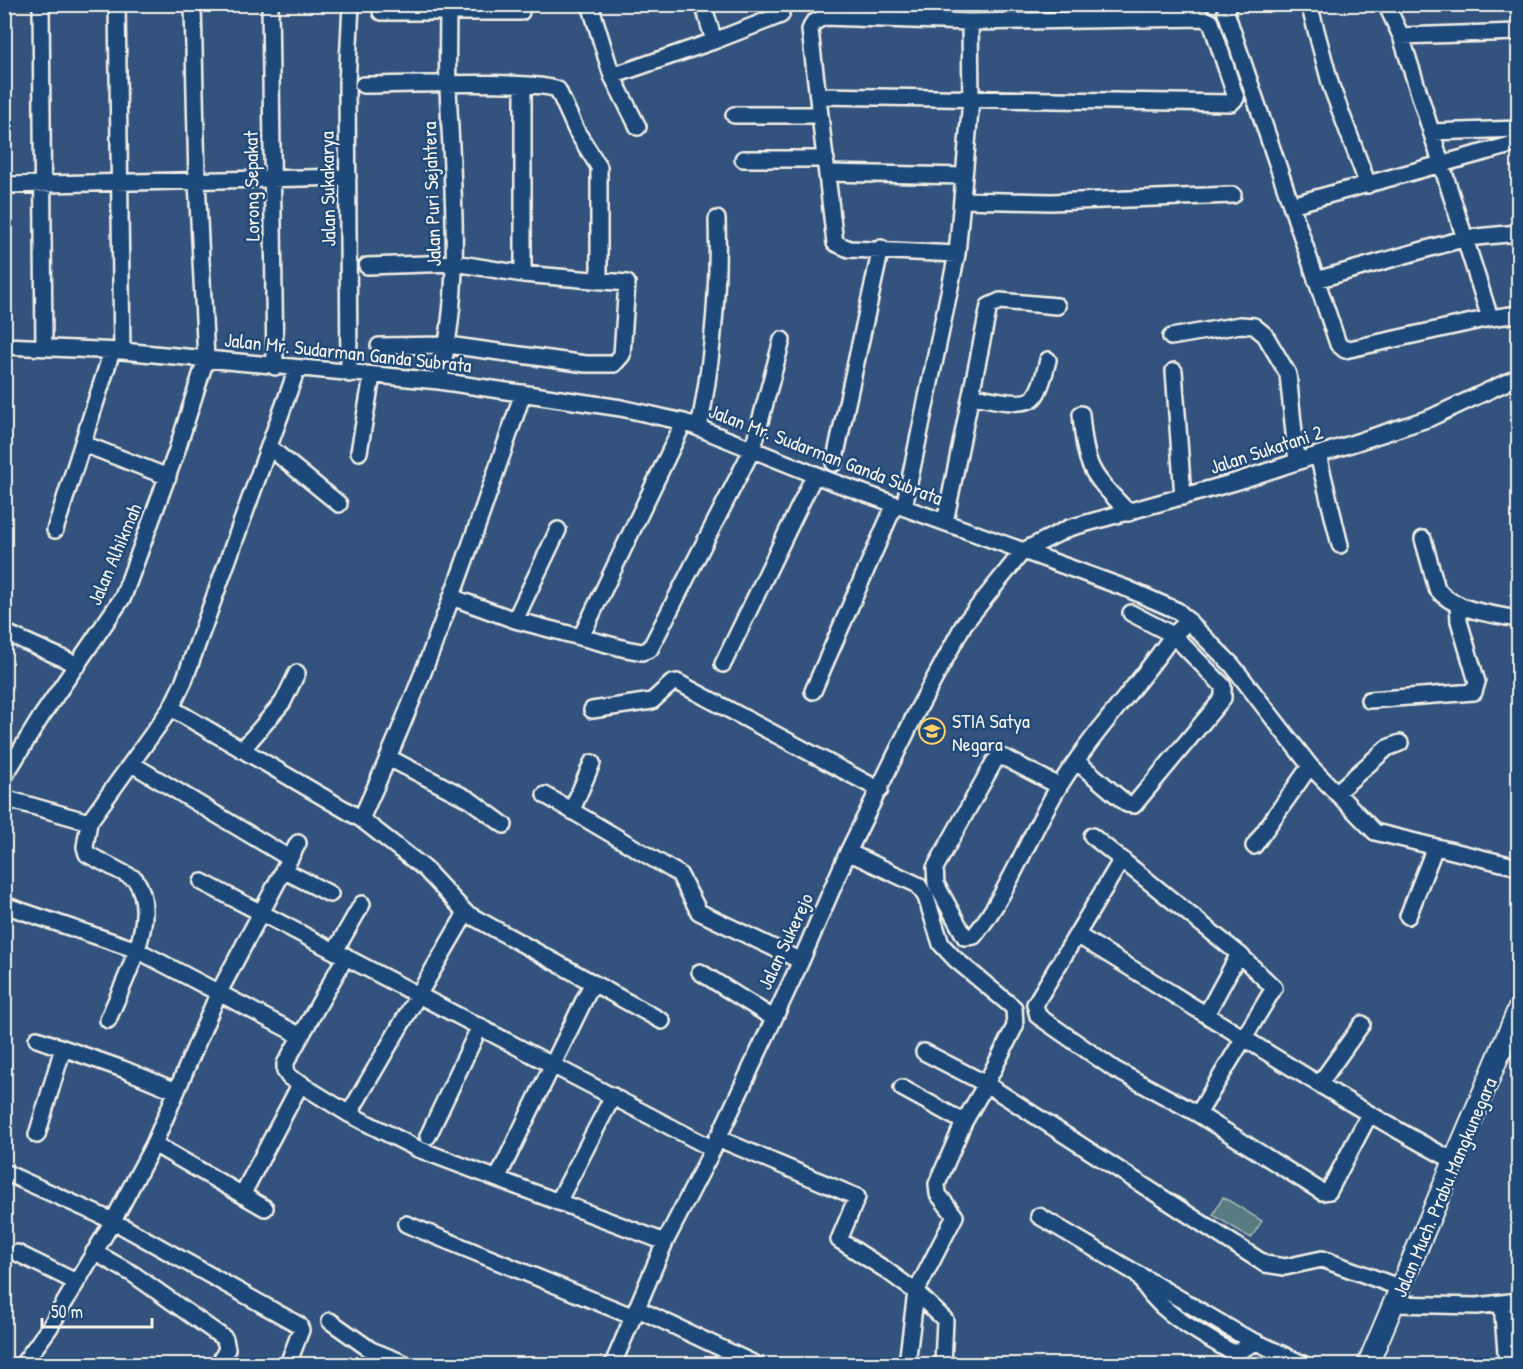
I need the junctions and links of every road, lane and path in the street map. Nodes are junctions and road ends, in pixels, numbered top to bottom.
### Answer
1 (41, 4) edge
2 (117, 4) edge
3 (193, 4) edge
4 (270, 4) edge
5 (351, 4) edge
6 (590, 4) edge
7 (703, 4) edge
8 (1229, 4) edge
9 (1309, 4) edge
10 (1386, 4) edge
11 (448, 8) edge
12 (381, 12) dead end
13 (521, 12) dead end
14 (781, 15) dead end
15 (970, 22) junction
16 (1518, 32) edge
17 (1401, 36) junction
18 (714, 41) junction
19 (612, 76) junction
20 (363, 85) dead end
21 (448, 85) junction
22 (523, 85) junction
23 (819, 96) junction
24 (970, 100) junction
25 (734, 115) dead end
26 (820, 115) junction
27 (638, 127) dead end
28 (1518, 129) edge
29 (1431, 132) junction
30 (1518, 143) edge
31 (743, 159) dead end
32 (1443, 165) junction
33 (827, 166) junction
34 (964, 176) junction
35 (348, 177) junction
36 (272, 179) junction
37 (197, 181) junction
38 (119, 183) junction
39 (41, 184) junction
40 (4, 185) edge
41 (1368, 185) junction
42 (1233, 195) dead end
43 (962, 200) junction
44 (1291, 205) junction
45 (717, 219) dead end
46 (1518, 233) edge
47 (1466, 238) junction
48 (880, 248) junction
49 (957, 254) junction
50 (455, 263) junction
51 (367, 266) dead end
52 (523, 274) junction
53 (1316, 280) junction
54 (599, 281) junction
55 (1057, 306) dead end
56 (1518, 314) edge
57 (1490, 318) junction
58 (1171, 338) dead end
59 (782, 340) dead end
60 (448, 345) junction
61 (4, 346) edge
62 (379, 346) dead end
63 (44, 348) junction
64 (117, 351) junction
65 (206, 359) junction
66 (1048, 360) dead end
67 (275, 367) junction
68 (297, 369) junction
69 (1174, 371) dead end
70 (349, 374) junction
71 (372, 376) junction
72 (1518, 377) edge
73 (439, 381) junction
74 (523, 393) junction
75 (971, 395) junction
76 (1081, 414) dead end
77 (684, 422) junction
78 (699, 428) junction
79 (84, 444) junction
80 (269, 447) junction
81 (753, 448) junction
82 (359, 452) dead end
83 (1318, 455) junction
84 (1297, 462) junction
85 (834, 463) dead end
86 (815, 474) junction
87 (168, 477) junction
88 (1184, 497) junction
89 (339, 504) dead end
90 (900, 506) junction
91 (1130, 513) junction
92 (945, 522) junction
93 (55, 530) dead end
94 (558, 530) dead end
95 (1423, 539) dead end
96 (1340, 545) dead end
97 (1023, 551) junction
98 (454, 598) junction
99 (1458, 604) junction
100 (1131, 613) dead end
101 (515, 620) junction
102 (1518, 620) edge
103 (1189, 621) junction
104 (4, 632) edge
105 (1173, 635) junction
106 (581, 637) junction
107 (78, 664) junction
108 (723, 664) dead end
109 (297, 673) dead end
110 (813, 691) dead end
111 (1369, 700) dead end
112 (171, 708) junction
113 (592, 710) dead end
114 (1401, 743) dead end
115 (242, 750) junction
116 (389, 758) junction
117 (1076, 761) junction
118 (592, 763) dead end
119 (132, 764) junction
120 (1310, 766) junction
121 (4, 777) edge
122 (1059, 786) junction
123 (880, 790) junction
124 (1336, 793) junction
125 (545, 795) dead end
126 (4, 798) edge
127 (572, 810) junction
128 (361, 819) junction
129 (89, 822) junction
130 (504, 825) dead end
131 (1092, 836) dead end
132 (298, 843) dead end
133 (1254, 846) dead end
134 (1435, 848) junction
135 (848, 852) junction
136 (1122, 859) junction
137 (286, 864) junction
138 (1518, 867) edge
139 (202, 882) dead end
140 (330, 894) dead end
141 (362, 904) dead end
142 (4, 905) edge
143 (261, 912) junction
144 (465, 913) junction
145 (1407, 916) dead end
146 (1077, 935) junction
147 (137, 951) junction
148 (341, 953) junction
149 (1239, 954) junction
150 (801, 961) junction
151 (700, 972) dead end
152 (592, 984) junction
153 (218, 994) junction
154 (417, 994) junction
155 (1518, 1010) edge
156 (1207, 1013) junction
157 (773, 1018) junction
158 (108, 1020) dead end
159 (662, 1021) dead end
160 (1362, 1024) dead end
161 (480, 1026) junction
162 (302, 1036) junction
163 (1246, 1038) junction
164 (36, 1039) dead end
165 (63, 1048) junction
166 (924, 1052) dead end
167 (552, 1064) junction
168 (301, 1083) junction
169 (1320, 1083) junction
170 (986, 1084) junction
171 (902, 1088) dead end
172 (176, 1091) junction
173 (613, 1096) junction
174 (349, 1114) junction
175 (1198, 1114) junction
176 (1369, 1115) junction
177 (964, 1122) junction
178 (38, 1135) dead end
179 (428, 1136) dead end
180 (154, 1143) junction
181 (715, 1144) junction
182 (1454, 1161) junction
183 (4, 1172) edge
184 (497, 1179) junction
185 (242, 1195) junction
186 (558, 1202) junction
187 (265, 1209) dead end
188 (1039, 1216) dead end
189 (113, 1221) junction
190 (406, 1224) dead end
191 (665, 1242) junction
192 (94, 1252) junction
193 (17, 1253) dead end
194 (76, 1282) junction
195 (916, 1292) junction
196 (1398, 1296) junction
197 (1518, 1301) edge
198 (1502, 1304) junction
199 (636, 1313) junction
200 (330, 1321) dead end
201 (23, 1365) edge
202 (219, 1365) edge
203 (288, 1365) edge
204 (406, 1365) edge
205 (613, 1365) edge
206 (755, 1365) edge
207 (907, 1365) edge
208 (943, 1365) edge
209 (1303, 1365) edge
210 (1368, 1365) edge
211 (1507, 1365) edge

1 - 39 street
2 - 38 street
3 - 37 street
4 - 36 street, Lorong Sepakat
5 - 35 street, Jalan Sukakarya
6 - 19 street
7 - 18 street
8 - 44 street
9 - 41 street
10 - 17 street
11 - 12 street
11 - 13 street
11 - 21 street, Jalan Puri Sejahtera
14 - 18 street
15 - 23 street
15 - 24 street
15 - 24 street
16 - 17 street
17 - 29 street
18 - 19 street
19 - 27 street
20 - 21 street
21 - 22 street
21 - 50 street, Jalan Puri Sejahtera
22 - 52 street
22 - 54 street
23 - 24 street
23 - 26 street
24 - 34 street
25 - 26 street
26 - 33 street
28 - 29 street
29 - 32 street
30 - 32 street
31 - 33 street
32 - 41 street
32 - 47 street
33 - 34 street
33 - 48 street
34 - 43 street
35 - 36 street
35 - 70 street, Jalan Sukakarya
36 - 37 street
36 - 67 street, Lorong Sepakat
37 - 38 street
37 - 65 street
38 - 39 street
38 - 64 street
39 - 40 street
39 - 63 street
41 - 44 street
42 - 43 street
43 - 49 street
44 - 53 street
45 - 78 street
46 - 47 street
47 - 53 street
47 - 57 street
48 - 49 street
48 - 85 street
49 - 90 street
50 - 51 street
50 - 52 street
50 - 60 street, Jalan Puri Sejahtera
52 - 54 street
53 - 57 street
54 - 60 street
55 - 75 street
56 - 57 street
58 - 84 street
59 - 81 street
60 - 62 street
60 - 73 street, Jalan Puri Sejahtera
61 - 63 street, Jalan Mr. Sudarman Ganda Subrata
63 - 64 street, Jalan Mr. Sudarman Ganda Subrata
64 - 65 street, Jalan Mr. Sudarman Ganda Subrata
64 - 79 street
65 - 67 street, Jalan Mr. Sudarman Ganda Subrata
65 - 87 street, Jalan Alhikmah
66 - 75 street
67 - 68 street, Jalan Mr. Sudarman Ganda Subrata
68 - 70 street, Jalan Mr. Sudarman Ganda Subrata
68 - 80 street
69 - 88 street
70 - 71 street, Jalan Mr. Sudarman Ganda Subrata
71 - 73 street, Jalan Mr. Sudarman Ganda Subrata
71 - 82 street
72 - 83 street, Jalan Sukatani 2
73 - 74 street, Jalan Mr. Sudarman Ganda Subrata
74 - 77 street, Jalan Mr. Sudarman Ganda Subrata
74 - 98 street
75 - 92 street
76 - 91 street
77 - 78 street, Jalan Mr. Sudarman Ganda Subrata
77 - 106 street
78 - 81 street, Jalan Mr. Sudarman Ganda Subrata
79 - 87 street
79 - 93 street
80 - 89 street
80 - 112 street
81 - 86 street, Jalan Mr. Sudarman Ganda Subrata
81 - 106 street
83 - 84 street, Jalan Sukatani 2
83 - 96 street
84 - 88 street, Jalan Sukatani 2
86 - 90 street, Jalan Mr. Sudarman Ganda Subrata
86 - 108 street
87 - 107 street, Jalan Alhikmah
88 - 91 street, Jalan Sukatani 2
90 - 92 street, Jalan Mr. Sudarman Ganda Subrata
90 - 110 street
91 - 97 street, Jalan Sukatani 2
92 - 97 street, Jalan Mr. Sudarman Ganda Subrata
94 - 101 street
95 - 99 street
97 - 103 street, Jalan Mr. Sudarman Ganda Subrata
97 - 123 street, Jalan Sukerejo
98 - 101 street
98 - 116 street
99 - 102 street
99 - 111 street
100 - 105 street
101 - 106 street
103 - 105 street
103 - 120 street, Jalan Mr. Sudarman Ganda Subrata
104 - 107 street
105 - 117 street
105 - 117 street
107 - 121 street, Jalan Alhikmah
109 - 115 street
112 - 115 street
112 - 119 street
113 - 123 street
114 - 124 street
115 - 128 street
116 - 128 street
116 - 130 street
117 - 122 street
118 - 127 street
119 - 129 street
119 - 137 street
120 - 124 street, Jalan Mr. Sudarman Ganda Subrata
120 - 133 street
122 - 122 street
123 - 135 street, Jalan Sukerejo
124 - 134 street, Jalan Mr. Sudarman Ganda Subrata
125 - 127 street
126 - 129 street
127 - 150 street
128 - 144 street
129 - 147 street
131 - 136 street
132 - 137 street
134 - 138 street, Jalan Mr. Sudarman Ganda Subrata
134 - 145 street
135 - 150 street, Jalan Sukerejo
135 - 170 street
136 - 146 street
136 - 149 street
137 - 140 street
137 - 143 street
139 - 143 street
141 - 148 street
142 - 147 street
143 - 148 street
143 - 153 street
144 - 152 street
144 - 154 street
146 - 156 street
146 - 175 street
147 - 153 street
147 - 158 street
148 - 154 street
148 - 162 street
149 - 156 street
149 - 163 street
150 - 157 street, Jalan Sukerejo
151 - 157 street
152 - 159 street
152 - 167 street
153 - 162 street
153 - 172 street
154 - 161 street
154 - 174 street
155 - 182 main road, Jalan Much. Prabu Mangkunegara
156 - 163 street
157 - 181 street, Jalan Sukerejo
160 - 169 street
161 - 167 street
161 - 179 street
162 - 168 street
163 - 169 street
163 - 175 street
164 - 165 street
165 - 172 street
165 - 178 street
166 - 170 street
167 - 173 street
167 - 184 street
168 - 174 street
168 - 185 street
169 - 176 street
170 - 177 street
170 - 196 street
171 - 177 street
172 - 180 street
173 - 181 street
173 - 186 street
174 - 184 street
175 - 176 street
176 - 182 street
177 - 195 street
180 - 185 street
180 - 189 street
181 - 191 street, Jalan Sukerejo
181 - 195 street
182 - 196 main road, Jalan Much. Prabu Mangkunegara
183 - 189 street
184 - 186 street
185 - 187 street
186 - 191 street
188 - 209 street
189 - 192 street
189 - 203 street
190 - 199 street
191 - 199 street, Jalan Sukerejo
192 - 194 street
192 - 202 street
193 - 194 street
194 - 201 street
195 - 207 street
195 - 208 street
196 - 198 street
196 - 210 main road, Jalan Much. Prabu Mangkunegara
197 - 198 street
198 - 211 street
199 - 205 street, Jalan Sukerejo
199 - 206 street
200 - 204 street

